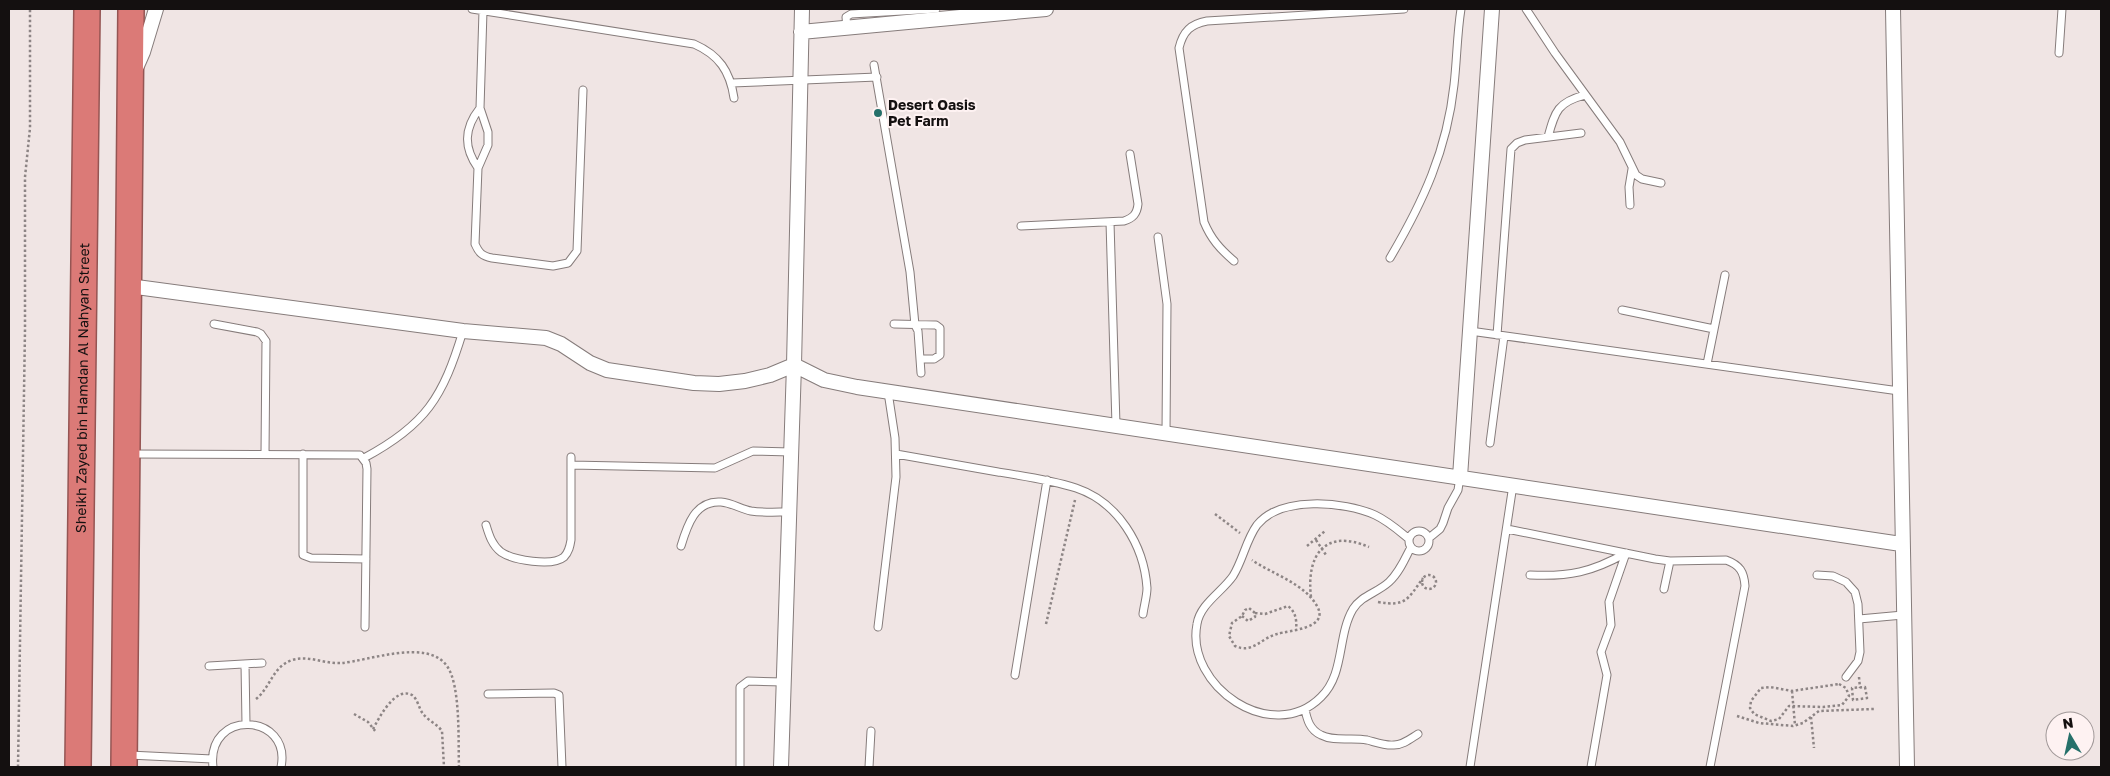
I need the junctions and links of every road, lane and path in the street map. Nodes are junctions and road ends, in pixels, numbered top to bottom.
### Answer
1 (30, 9) edge
2 (87, 9) edge
3 (131, 9) edge
4 (156, 9) edge
5 (472, 9) edge
6 (802, 9) edge
7 (936, 9) edge
8 (1046, 9) edge
9 (1404, 9) edge
10 (1461, 9) edge
11 (1492, 9) edge
12 (1526, 9) edge
13 (1893, 9) edge
14 (2062, 9) edge
15 (483, 10) junction
16 (847, 28) junction
17 (801, 32) junction
18 (2059, 53) dead end
19 (874, 65) dead end
20 (877, 77) junction
21 (132, 78) junction
22 (800, 81) junction
23 (732, 83) junction
24 (583, 90) dead end
25 (1585, 95) junction
26 (734, 98) dead end
27 (480, 108) junction
28 (1581, 132) dead end
29 (1548, 137) junction
30 (1130, 154) dead end
31 (478, 168) junction
32 (1632, 169) junction
33 (1661, 183) dead end
34 (1630, 205) dead end
35 (1110, 222) junction
36 (1020, 226) dead end
37 (1158, 237) dead end
38 (1390, 258) dead end
39 (1234, 261) dead end
40 (1724, 275) dead end
41 (129, 286) junction
42 (1622, 310) dead end
43 (214, 324) dead end
44 (894, 324) dead end
45 (915, 325) junction
46 (1714, 329) junction
47 (463, 332) junction
48 (1470, 332) junction
49 (1500, 336) junction
50 (920, 360) junction
51 (1707, 364) junction
52 (794, 365) junction
53 (921, 373) dead end
54 (1899, 391) junction
55 (888, 392) junction
56 (1116, 425) junction
57 (1166, 433) junction
58 (1490, 443) dead end
59 (791, 452) junction
60 (127, 454) junction
61 (265, 454) junction
62 (303, 454) junction
63 (896, 454) junction
64 (570, 457) dead end
65 (364, 458) junction
66 (571, 465) junction
67 (1460, 476) junction
68 (1047, 480) junction
69 (1513, 485) junction
70 (1078, 488) junction
71 (789, 512) junction
72 (1215, 514) dead end
73 (486, 525) dead end
74 (1507, 529) junction
75 (1325, 531) dead end
76 (1429, 538) junction
77 (1315, 539) junction
78 (1409, 539) junction
79 (1249, 540) junction
80 (1901, 544) junction
81 (681, 546) dead end
82 (1307, 546) dead end
83 (1369, 547) dead end
84 (1411, 547) junction
85 (1321, 548) junction
86 (1626, 553) junction
87 (1244, 554) junction
88 (1326, 555) dead end
89 (366, 559) junction
90 (1670, 560) junction
91 (1530, 575) dead end
92 (1817, 575) dead end
93 (1423, 578) junction
94 (1664, 590) dead end
95 (1311, 599) junction
96 (1362, 599) junction
97 (1255, 613) junction
98 (1143, 614) dead end
99 (1903, 615) junction
100 (1242, 616) junction
101 (1859, 619) junction
102 (1046, 624) dead end
103 (365, 627) dead end
104 (878, 627) dead end
105 (1296, 631) junction
106 (262, 663) dead end
107 (245, 664) junction
108 (209, 666) dead end
109 (1015, 675) dead end
110 (1846, 677) dead end
111 (784, 682) junction
112 (1792, 691) junction
113 (488, 694) dead end
114 (1853, 695) junction
115 (1849, 696) junction
116 (246, 702) junction
117 (1794, 706) junction
118 (1305, 709) junction
119 (1874, 709) dead end
120 (354, 714) dead end
121 (1737, 716) dead end
122 (1811, 716) junction
123 (246, 724) junction
124 (1795, 725) junction
125 (373, 728) junction
126 (871, 731) dead end
127 (376, 732) dead end
128 (1418, 734) dead end
129 (1814, 748) dead end
130 (124, 761) edge
131 (213, 763) edge
132 (18, 767) edge
133 (78, 767) edge
134 (281, 767) edge
135 (444, 767) edge
136 (459, 767) edge
137 (562, 767) edge
138 (740, 767) edge
139 (782, 767) edge
140 (869, 767) edge
141 (1470, 767) edge
142 (1591, 767) edge
143 (1710, 767) edge
144 (1906, 767) edge

1 - 132 path
2 - 133 highway, Sheikh Zayed bin Hamdan Al Nahyan Street
3 - 21 highway
4 - 21 street
5 - 15 lane
6 - 17 street
7 - 16 lane
8 - 16 street
9 - 39 lane
10 - 38 lane
11 - 48 street
12 - 25 lane
13 - 54 street
14 - 18 lane
15 - 23 lane
15 - 27 lane
16 - 17 street
17 - 22 street
19 - 20 lane
20 - 22 lane
20 - 45 lane
21 - 41 highway
22 - 23 lane
22 - 52 street
23 - 26 lane
24 - 31 lane
25 - 29 lane
25 - 32 lane
27 - 31 lane
27 - 31 lane
28 - 29 lane
29 - 49 lane
30 - 35 lane
32 - 33 lane
32 - 34 lane
35 - 36 lane
35 - 56 lane
37 - 57 lane
40 - 46 lane
41 - 47 street
41 - 60 highway
42 - 46 lane
43 - 61 lane
44 - 45 lane
45 - 50 lane
45 - 50 lane
46 - 51 lane
47 - 52 street
47 - 65 lane
48 - 49 lane
48 - 67 street
49 - 51 lane
49 - 58 lane
50 - 53 lane
51 - 54 lane
52 - 55 street
52 - 59 street
54 - 80 street
55 - 56 street
55 - 63 lane
56 - 57 street
57 - 67 street
59 - 66 lane
59 - 71 street
60 - 61 lane
60 - 130 highway
61 - 62 lane
62 - 65 lane
62 - 89 lane
63 - 68 lane
63 - 104 lane
64 - 66 lane
65 - 89 lane
66 - 73 lane
67 - 69 street
67 - 76 lane
68 - 70 lane
68 - 109 lane
69 - 74 lane
69 - 80 street
70 - 98 lane
70 - 102 path
71 - 81 lane
71 - 111 street
72 - 79 path
74 - 86 lane
74 - 141 lane
75 - 77 path
76 - 78 lane
76 - 84 lane
77 - 82 path
77 - 85 path
78 - 79 lane
78 - 84 lane
79 - 87 lane
80 - 99 street
83 - 85 path
84 - 96 lane
85 - 88 path
85 - 95 path
86 - 90 lane
86 - 91 lane
86 - 142 lane
87 - 95 path
87 - 118 lane
89 - 103 lane
90 - 94 lane
90 - 143 lane
92 - 101 lane
93 - 93 path
93 - 96 path
95 - 105 path
96 - 118 lane
97 - 100 path
97 - 100 path
97 - 105 path
99 - 101 lane
99 - 144 street
100 - 105 path
101 - 110 lane
106 - 107 lane
107 - 108 lane
107 - 116 lane
111 - 138 lane
111 - 139 street
112 - 115 path
112 - 117 path
112 - 117 path
113 - 137 lane
114 - 114 path
114 - 115 path
115 - 117 path
116 - 123 lane
116 - 136 path
117 - 124 path
118 - 128 lane
119 - 122 path
120 - 125 path
121 - 124 path
122 - 124 path
122 - 129 path
123 - 131 lane
123 - 134 lane
125 - 127 path
125 - 135 path
126 - 140 lane
130 - 131 lane

